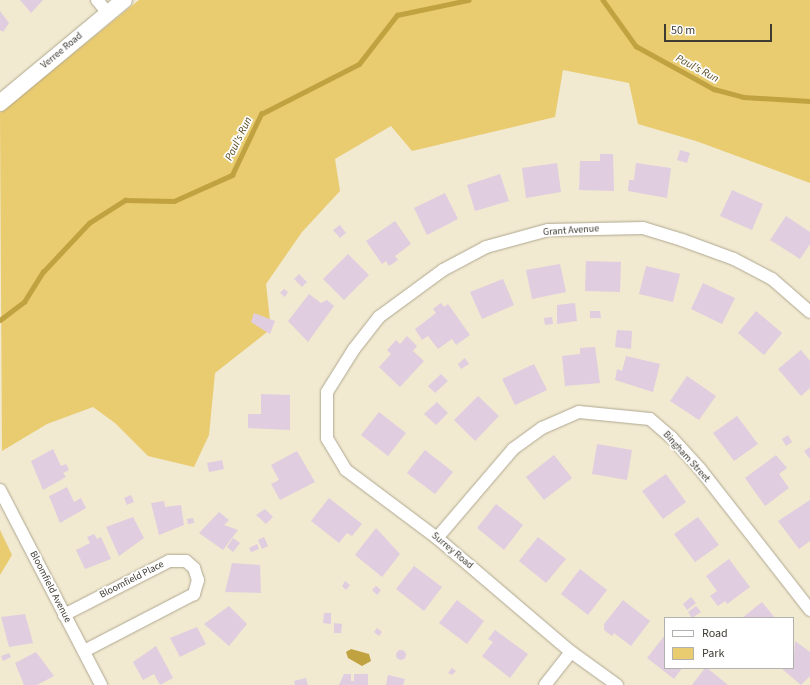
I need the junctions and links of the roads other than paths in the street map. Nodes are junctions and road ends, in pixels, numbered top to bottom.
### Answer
1 (97, 0) edge
2 (124, 0) edge
3 (108, 13) junction
4 (0, 103) edge
5 (810, 312) edge
6 (327, 395) joint
7 (0, 490) edge
8 (437, 538) junction
9 (810, 610) edge
10 (64, 615) junction
11 (84, 651) junction
12 (572, 652) junction
13 (101, 685) edge
14 (545, 685) edge
15 (617, 685) edge

1 - 3 street
2 - 3 main road, Verree Road
3 - 4 main road, Verree Road
5 - 6 street, Grant Avenue
6 - 8 street, Surrey Road
7 - 10 street, Bloomfield Avenue
8 - 9 street, Bingham Street
8 - 12 street, Surrey Road
10 - 11 street, Bloomfield Avenue
10 - 11 street, Bloomfield Place
11 - 13 street, Bloomfield Avenue
12 - 14 street
12 - 15 street, Surrey Road

